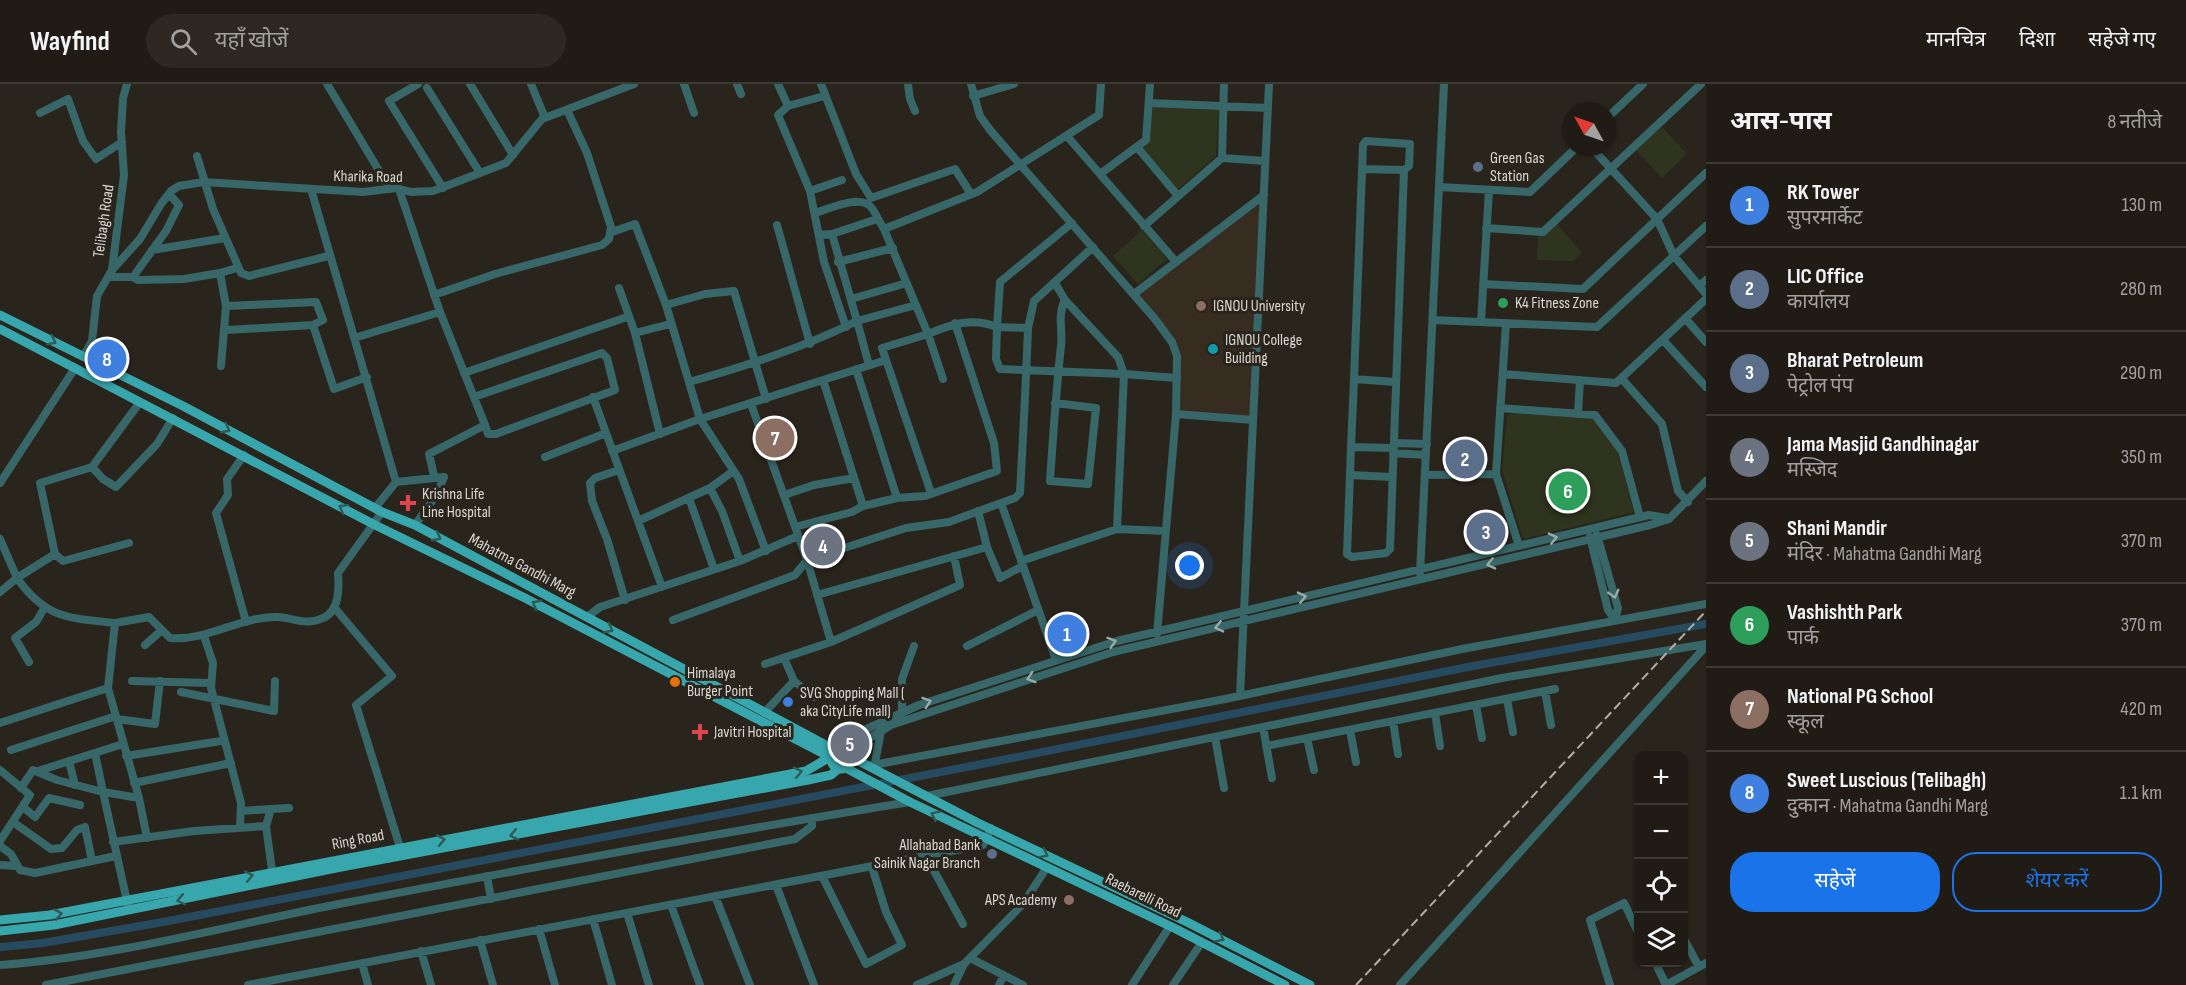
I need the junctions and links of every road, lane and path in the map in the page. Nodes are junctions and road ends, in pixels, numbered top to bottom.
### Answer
1 (128, 84) edge
2 (327, 84) edge
3 (470, 84) edge
4 (531, 84) edge
5 (634, 84) edge
6 (684, 84) edge
7 (737, 84) edge
8 (778, 84) edge
9 (821, 84) edge
10 (908, 84) edge
11 (971, 84) edge
12 (1014, 84) edge
13 (1101, 84) edge
14 (1150, 84) edge
15 (1224, 84) edge
16 (1269, 84) edge
17 (1444, 84) edge
18 (1643, 84) edge
19 (1701, 84) edge
20 (425, 85) edge
21 (741, 94) dead end
22 (824, 96) junction
23 (973, 96) junction
24 (1149, 103) junction
25 (788, 106) junction
26 (1223, 106) junction
27 (1268, 108) junction
28 (567, 110) junction
29 (1616, 110) edge
30 (915, 111) dead end
31 (40, 113) dead end
32 (693, 113) dead end
33 (545, 118) junction
34 (1067, 136) junction
35 (122, 142) junction
36 (1137, 147) junction
37 (513, 155) junction
38 (197, 156) dead end
39 (1568, 156) edge
40 (1599, 156) edge
41 (1222, 158) junction
42 (1266, 161) junction
43 (1020, 164) junction
44 (1362, 169) junction
45 (1611, 169) junction
46 (1404, 170) junction
47 (480, 173) junction
48 (1706, 173) edge
49 (1100, 174) junction
50 (842, 180) dead end
51 (203, 182) junction
52 (1439, 187) junction
53 (443, 188) junction
54 (311, 189) junction
55 (390, 189) junction
56 (399, 189) junction
57 (1489, 190) junction
58 (810, 191) junction
59 (169, 194) junction
60 (971, 194) junction
61 (1264, 195) junction
62 (1178, 196) junction
63 (814, 213) junction
64 (877, 219) junction
65 (1658, 219) junction
66 (1072, 223) junction
67 (777, 225) dead end
68 (1144, 226) junction
69 (1706, 226) edge
70 (884, 228) junction
71 (1486, 228) junction
72 (612, 232) junction
73 (832, 234) junction
74 (820, 235) junction
75 (225, 238) junction
76 (1093, 247) junction
77 (893, 248) junction
78 (152, 250) junction
79 (328, 256) junction
80 (1674, 256) junction
81 (838, 262) junction
82 (1176, 262) junction
83 (237, 268) junction
84 (110, 273) junction
85 (220, 273) junction
86 (133, 277) junction
87 (1706, 280) edge
88 (907, 283) junction
89 (1055, 283) junction
90 (1483, 284) junction
91 (1699, 286) junction
92 (619, 288) dead end
93 (1134, 294) junction
94 (1706, 294) edge
95 (434, 295) junction
96 (851, 299) junction
97 (1706, 299) edge
98 (1065, 300) junction
99 (666, 305) junction
100 (916, 305) junction
101 (226, 306) junction
102 (440, 312) junction
103 (0, 315) edge
104 (627, 317) junction
105 (1685, 318) junction
106 (1433, 320) junction
107 (857, 321) junction
108 (1481, 322) junction
109 (955, 323) junction
110 (1506, 323) junction
111 (670, 324) junction
112 (313, 325) junction
113 (846, 327) junction
114 (997, 327) junction
115 (1028, 328) junction
116 (0, 329) edge
117 (226, 330) junction
118 (635, 333) junction
119 (928, 334) junction
120 (354, 338) junction
121 (1663, 340) junction
122 (1706, 342) edge
123 (810, 344) junction
124 (83, 357) junction
125 (886, 360) junction
126 (756, 364) junction
127 (869, 365) junction
128 (221, 366) dead end
129 (75, 368) junction
130 (856, 369) junction
131 (1027, 370) junction
132 (1057, 371) junction
133 (464, 373) junction
134 (1125, 374) junction
135 (1503, 374) junction
136 (367, 377) junction
137 (1177, 378) junction
138 (943, 379) dead end
139 (1622, 379) junction
140 (824, 380) junction
141 (1354, 380) junction
142 (1580, 380) junction
143 (689, 382) junction
144 (1395, 382) junction
145 (1706, 387) edge
146 (474, 397) junction
147 (592, 397) junction
148 (766, 399) junction
149 (140, 402) junction
150 (1055, 403) junction
151 (751, 404) junction
152 (1500, 408) junction
153 (1176, 414) junction
154 (1578, 414) junction
155 (173, 418) junction
156 (700, 419) junction
157 (1253, 420) junction
158 (485, 425) junction
159 (606, 433) junction
160 (660, 434) junction
161 (1427, 444) junction
162 (1351, 447) junction
163 (1394, 448) junction
164 (612, 451) junction
165 (1426, 454) junction
166 (244, 455) junction
167 (544, 457) dead end
168 (92, 467) junction
169 (619, 470) junction
170 (732, 472) junction
171 (1496, 474) junction
172 (1350, 475) junction
173 (1425, 475) junction
174 (434, 476) junction
175 (1392, 477) junction
176 (854, 478) junction
177 (1706, 481) edge
178 (396, 482) junction
179 (0, 483) edge
180 (710, 488) junction
181 (931, 493) junction
182 (784, 495) junction
183 (689, 498) junction
184 (897, 498) junction
185 (1001, 502) junction
186 (1688, 502) junction
187 (863, 506) junction
188 (378, 510) junction
189 (978, 511) junction
190 (1640, 518) junction
191 (1669, 519) junction
192 (638, 521) junction
193 (375, 525) junction
194 (415, 525) junction
195 (795, 527) junction
196 (1117, 529) junction
197 (1593, 529) junction
198 (1166, 531) junction
199 (798, 536) junction
200 (1598, 538) junction
201 (0, 539) edge
202 (1589, 540) junction
203 (129, 543) dead end
204 (1519, 546) junction
205 (987, 547) junction
206 (766, 551) junction
207 (55, 554) junction
208 (954, 556) junction
209 (807, 560) junction
210 (740, 561) junction
211 (1022, 564) junction
212 (714, 569) junction
213 (1420, 570) junction
214 (17, 578) junction
215 (1419, 581) junction
216 (662, 587) junction
217 (0, 592) edge
218 (818, 596) junction
219 (625, 600) junction
220 (1706, 604) edge
221 (45, 607) junction
222 (334, 607) junction
223 (1038, 610) junction
224 (1242, 611) junction
225 (586, 617) junction
226 (673, 620) dead end
227 (1615, 620) junction
228 (246, 622) junction
229 (1242, 622) junction
230 (115, 623) junction
231 (162, 630) junction
232 (1158, 631) junction
233 (204, 636) junction
234 (831, 642) junction
235 (1157, 642) junction
236 (145, 645) dead end
237 (1706, 645) edge
238 (914, 646) dead end
239 (967, 646) dead end
240 (784, 658) junction
241 (1056, 660) junction
242 (29, 662) dead end
243 (765, 664) dead end
244 (132, 681) dead end
245 (160, 681) junction
246 (275, 681) dead end
247 (794, 681) junction
248 (211, 683) junction
249 (108, 688) junction
250 (1555, 689) dead end
251 (1545, 691) junction
252 (181, 692) dead end
253 (1240, 696) junction
254 (814, 697) dead end
255 (1507, 699) junction
256 (214, 700) junction
257 (1476, 705) junction
258 (902, 712) junction
259 (764, 713) junction
260 (1434, 713) junction
261 (116, 718) junction
262 (1, 720) edge
263 (1393, 722) junction
264 (1551, 725) dead end
265 (1263, 727) junction
266 (1350, 730) junction
267 (881, 731) junction
268 (1513, 732) dead end
269 (1215, 737) junction
270 (1307, 738) junction
271 (1482, 738) dead end
272 (221, 741) dead end
273 (123, 744) junction
274 (1440, 746) dead end
275 (1266, 747) junction
276 (11, 750) dead end
277 (835, 752) junction
278 (95, 753) junction
279 (1398, 754) dead end
280 (126, 756) junction
281 (851, 757) junction
282 (69, 761) junction
283 (1356, 762) dead end
284 (231, 763) junction
285 (872, 765) junction
286 (842, 768) junction
287 (0, 770) edge
288 (1314, 770) dead end
289 (38, 771) junction
290 (1272, 778) dead end
291 (134, 783) junction
292 (75, 785) junction
293 (21, 788) junction
294 (1224, 788) dead end
295 (103, 792) junction
296 (927, 796) junction
297 (139, 798) junction
298 (910, 802) junction
299 (80, 805) dead end
300 (23, 807) junction
301 (289, 808) dead end
302 (271, 809) junction
303 (241, 811) junction
304 (812, 818) junction
305 (13, 822) junction
306 (240, 826) junction
307 (266, 826) junction
308 (991, 828) junction
309 (147, 838) junction
310 (987, 839) junction
311 (0, 840) edge
312 (113, 842) junction
313 (0, 846) edge
314 (401, 852) junction
315 (116, 856) junction
316 (926, 856) junction
317 (92, 861) junction
318 (0, 865) edge
319 (15, 866) junction
320 (872, 867) junction
321 (1047, 867) junction
322 (487, 876) junction
323 (822, 876) junction
324 (273, 877) junction
325 (776, 885) junction
326 (715, 896) junction
327 (490, 899) junction
328 (126, 900) junction
329 (671, 905) junction
330 (129, 911) junction
331 (627, 913) junction
332 (593, 919) junction
333 (0, 920) edge
334 (963, 924) dead end
335 (1634, 924) edge
336 (1170, 926) junction
337 (539, 929) junction
338 (0, 931) edge
339 (480, 940) junction
340 (1202, 942) junction
341 (1688, 946) edge
342 (421, 951) junction
343 (967, 961) junction
344 (362, 963) junction
345 (0, 965) edge
346 (1702, 965) edge
347 (1656, 967) edge
348 (1004, 975) junction
349 (281, 982) edge
350 (46, 985) edge
351 (248, 985) edge
352 (368, 985) edge
353 (431, 985) edge
354 (493, 985) edge
355 (555, 985) edge
356 (612, 985) edge
357 (649, 985) edge
358 (700, 985) edge
359 (750, 985) edge
360 (814, 985) edge
361 (917, 985) edge
362 (954, 985) edge
363 (999, 985) edge
364 (1023, 985) edge
365 (1132, 985) edge
366 (1173, 985) edge
367 (1285, 985) edge
368 (1310, 985) edge
369 (1400, 985) edge
370 (1610, 985) edge
371 (1666, 985) edge

1 - 35 street, Telibagh Road
2 - 55 street
3 - 37 street
4 - 33 street
5 - 28 street, Kharika Road
6 - 32 street
7 - 21 street
8 - 25 street
9 - 22 street
10 - 30 street
11 - 23 street
12 - 23 street
13 - 34 street
14 - 24 street
15 - 26 street
16 - 27 street
17 - 52 street
18 - 29 street
19 - 45 street
20 - 47 street
20 - 53 street
22 - 25 street
22 - 60 street
23 - 43 street
24 - 26 street
24 - 36 street
25 - 58 street
26 - 27 street
26 - 41 street
27 - 42 street
28 - 33 street, Kharika Road
28 - 72 street
31 - 35 street
33 - 37 street, Kharika Road
34 - 43 street
34 - 49 street
35 - 84 street, Telibagh Road
36 - 49 street
36 - 62 street
37 - 47 street, Kharika Road
38 - 51 street
39 - 57 street
40 - 45 street
41 - 42 street
41 - 62 street
42 - 61 street
43 - 60 street
43 - 66 street
44 - 46 street
44 - 46 street
44 - 141 street
45 - 65 street
45 - 71 street
46 - 144 street
47 - 53 street, Kharika Road
48 - 65 street
49 - 68 street
50 - 58 street
51 - 54 street, Kharika Road
51 - 59 street, Kharika Road
51 - 75 street
52 - 57 street
52 - 106 street
53 - 56 street, Kharika Road
54 - 55 street, Kharika Road
54 - 79 street
55 - 56 street, Kharika Road
56 - 95 street
57 - 71 street
58 - 63 street
59 - 78 street
59 - 84 street
60 - 70 street
61 - 82 street
61 - 157 street
62 - 68 street
63 - 64 street
63 - 74 street
64 - 70 street
64 - 73 street
65 - 80 street
65 - 90 street
66 - 76 street
66 - 114 street
67 - 123 street
68 - 82 street
69 - 80 street
70 - 77 street
71 - 90 street
72 - 95 street
72 - 99 street
73 - 74 street
73 - 81 street
74 - 113 street
75 - 78 street
75 - 83 street
76 - 89 street
76 - 93 street
77 - 81 street
77 - 88 street
78 - 86 street
79 - 83 street
79 - 120 street
80 - 91 street
80 - 110 street
81 - 96 street
82 - 93 street
83 - 85 street
84 - 86 street
84 - 124 street, Telibagh Road
85 - 86 street
85 - 101 street
87 - 91 street
88 - 96 street
88 - 100 street
89 - 98 street
89 - 115 street
90 - 108 street
91 - 94 street
92 - 104 street
93 - 137 street
95 - 102 street
96 - 107 street
97 - 105 street
98 - 132 street
98 - 134 street
99 - 111 street
99 - 126 street
100 - 107 street
100 - 119 street
101 - 112 street
101 - 117 street
102 - 120 street
102 - 133 street
103 -> 124 main road, Mahatma Gandhi Marg
104 - 118 street
104 - 133 street
105 - 121 street
105 - 122 street
106 - 108 street
106 - 161 street
107 - 113 street
107 - 127 street
108 - 110 street
109 - 114 street
109 - 119 street
109 - 181 street
110 - 135 street
111 - 118 street
111 - 143 street
112 - 117 street
112 - 136 street
113 - 123 street
114 - 115 street
114 - 131 street
115 - 131 street
116 - 129 main road
117 - 128 street
118 - 160 street
119 - 125 street
119 - 138 street
120 - 136 street
121 - 139 street
121 - 145 street
123 - 126 street
124 -> 188 main road, Mahatma Gandhi Marg
125 - 127 street
125 - 181 street
126 - 143 street
126 - 148 street
127 - 130 street
129 - 149 main road
129 - 179 street
130 - 140 street
130 - 184 street
131 - 132 street
131 - 185 street
132 - 134 street
132 - 150 street
133 - 146 street
134 - 137 street
134 - 196 street
135 - 142 street
135 - 152 street
136 - 178 street
137 - 153 street
139 - 142 street
139 - 186 street
140 - 148 street
140 - 176 street
141 - 144 street
141 - 162 street
142 - 154 street
143 - 156 street
144 - 163 street
146 - 147 street
146 - 158 street
147 - 158 street
147 - 159 street
148 - 151 street
149 - 155 main road
149 - 168 street
150 - 150 street
151 - 156 street
151 - 182 street
152 - 154 street
152 - 171 street
153 - 157 street
153 - 198 street
154 - 190 street
155 - 166 main road
155 - 168 street
156 - 160 street
156 - 170 street
157 - 224 street
158 - 174 street
159 - 164 street
159 - 167 street
160 - 164 street
161 - 163 street
161 - 165 street
162 - 163 street
162 - 172 street
163 - 165 street
163 - 175 street
164 - 169 street
165 - 173 street
193 -> 166 main road
166 - 228 street
168 - 207 street
169 - 192 street
169 - 219 street
170 - 180 street
170 - 206 street
171 - 173 street
171 - 204 street
172 - 175 street
172 - 175 street
173 - 213 street
174 - 178 street
174 - 194 street
176 - 182 street
176 - 187 street
177 - 186 street
178 - 188 street
180 - 183 street
180 - 210 street
181 - 184 street
182 - 195 street
183 - 192 street
183 - 212 street
184 - 187 street
185 - 189 street
185 - 211 street
186 - 191 street
187 - 195 street
188 - 193 street
188 - 194 main road, Mahatma Gandhi Marg
189 - 205 street
189 - 209 street
190 - 191 street
190 - 197 street
191 - 200 street
192 - 216 street
193 - 222 street
277 -> 193 main road
194 -> 225 main road, Mahatma Gandhi Marg
195 - 199 street
196 - 198 street
196 - 211 street
197 - 200 street
197 - 202 street
204 -> 197 street
198 - 232 street
199 - 206 street
199 - 209 street
200 - 202 street
200 -> 227 street
201 - 214 street
202 -> 215 street
202 - 227 street
203 - 207 street
204 - 213 street
205 - 208 street
205 - 211 street
206 - 210 street
207 - 214 street
208 - 218 street
208 - 234 street
209 - 218 street
209 - 226 street
210 - 212 street
211 - 223 street
212 - 216 street
213 - 215 street
224 -> 213 street
214 - 217 street
214 - 221 street
215 - 229 street
216 - 219 street
218 - 234 street
219 - 225 street
220 - 227 street
221 - 230 street
221 - 242 street
222 - 228 street
222 - 314 street
223 - 239 street
223 - 241 street
224 - 229 street
224 - 232 street
225 -> 259 main road, Mahatma Gandhi Marg
227 - 253 street
228 - 233 street
229 -> 235 street
229 - 253 street
230 - 231 street
230 - 249 street
231 - 233 street
231 - 236 street
232 - 235 street
241 -> 232 street
233 - 248 street
234 - 240 street
235 -> 267 street
237 - 265 street
237 - 369 street
238 - 258 street
240 - 243 street
240 - 247 street
258 -> 241 street
244 - 245 street
245 - 248 street
245 - 261 street
246 - 256 street
247 - 254 street
247 - 259 street
248 - 256 street
249 - 261 street
249 - 262 street
250 - 251 street
251 - 255 street
251 - 264 street
252 - 256 street
253 - 285 street
255 - 257 street
255 - 268 street
256 - 284 street
257 - 260 street
257 - 271 street
258 - 277 street
259 - 277 main road, Mahatma Gandhi Marg
260 - 263 street
260 - 274 street
261 - 273 street
261 - 276 street
263 - 266 street
263 - 279 street
265 - 269 street
265 - 275 street
266 - 270 street
266 - 283 street
267 - 281 street
267 - 285 street
269 - 294 street
269 - 296 street
270 - 275 street
270 - 288 street
272 - 280 street
273 - 278 street
273 - 280 street
275 - 290 street
277 - 281 main road
277 - 286 main road
314 -> 277 main road, Ring Road
278 - 282 street
278 - 295 street
280 - 291 street
281 - 285 main road
281 - 286 main road
282 - 289 street
282 - 292 street
284 - 291 street
284 - 303 street
285 - 296 main road
286 - 298 main road, Raebarelli Road
286 -> 314 main road
287 - 293 street
289 - 292 street
289 - 293 street
291 - 297 street
292 - 295 street
293 - 300 street
295 - 297 street
295 - 312 street
296 - 308 main road
297 - 309 street
298 - 304 street
310 -> 298 main road, Raebarelli Road
299 - 300 street
300 - 305 street
301 - 302 street
302 - 303 street
302 - 307 street
303 - 306 street
304 - 322 street
304 - 327 street
305 - 311 street
305 - 317 street
306 - 307 street
306 - 309 street
307 - 324 street
308 - 310 street
308 -> 368 main road
309 - 312 street
310 - 316 street
310 - 321 main road, Raebarelli Road
312 - 315 street
313 - 319 street
314 - 324 main road, Ring Road
315 - 317 street
315 - 328 street
316 - 320 street
316 - 334 street
317 - 319 street
318 - 319 street
320 - 323 street
320 - 323 street
321 - 336 main road, Raebarelli Road
321 - 343 street
322 - 327 street
322 - 345 street
323 - 325 street
328 -> 324 main road, Ring Road
324 -> 330 main road
325 - 326 street
325 - 360 street
326 - 329 street
326 - 359 street
327 - 350 street
328 - 330 street
333 -> 328 main road, Ring Road
329 - 331 street
329 - 358 street
330 - 338 main road
331 - 332 street
331 - 357 street
332 - 337 street
332 - 356 street
335 - 370 street
336 - 340 main road, Raebarelli Road
336 - 365 street
337 - 339 street
337 - 355 street
339 - 342 street
339 - 354 street
340 - 366 street
340 - 367 main road, Raebarelli Road
341 - 346 street
342 - 344 street
342 - 353 street
343 - 348 street
343 - 361 street
343 - 362 street
344 - 349 street
344 - 352 street
346 - 371 street
347 - 371 street
348 - 363 street
348 - 364 street
349 - 351 street

